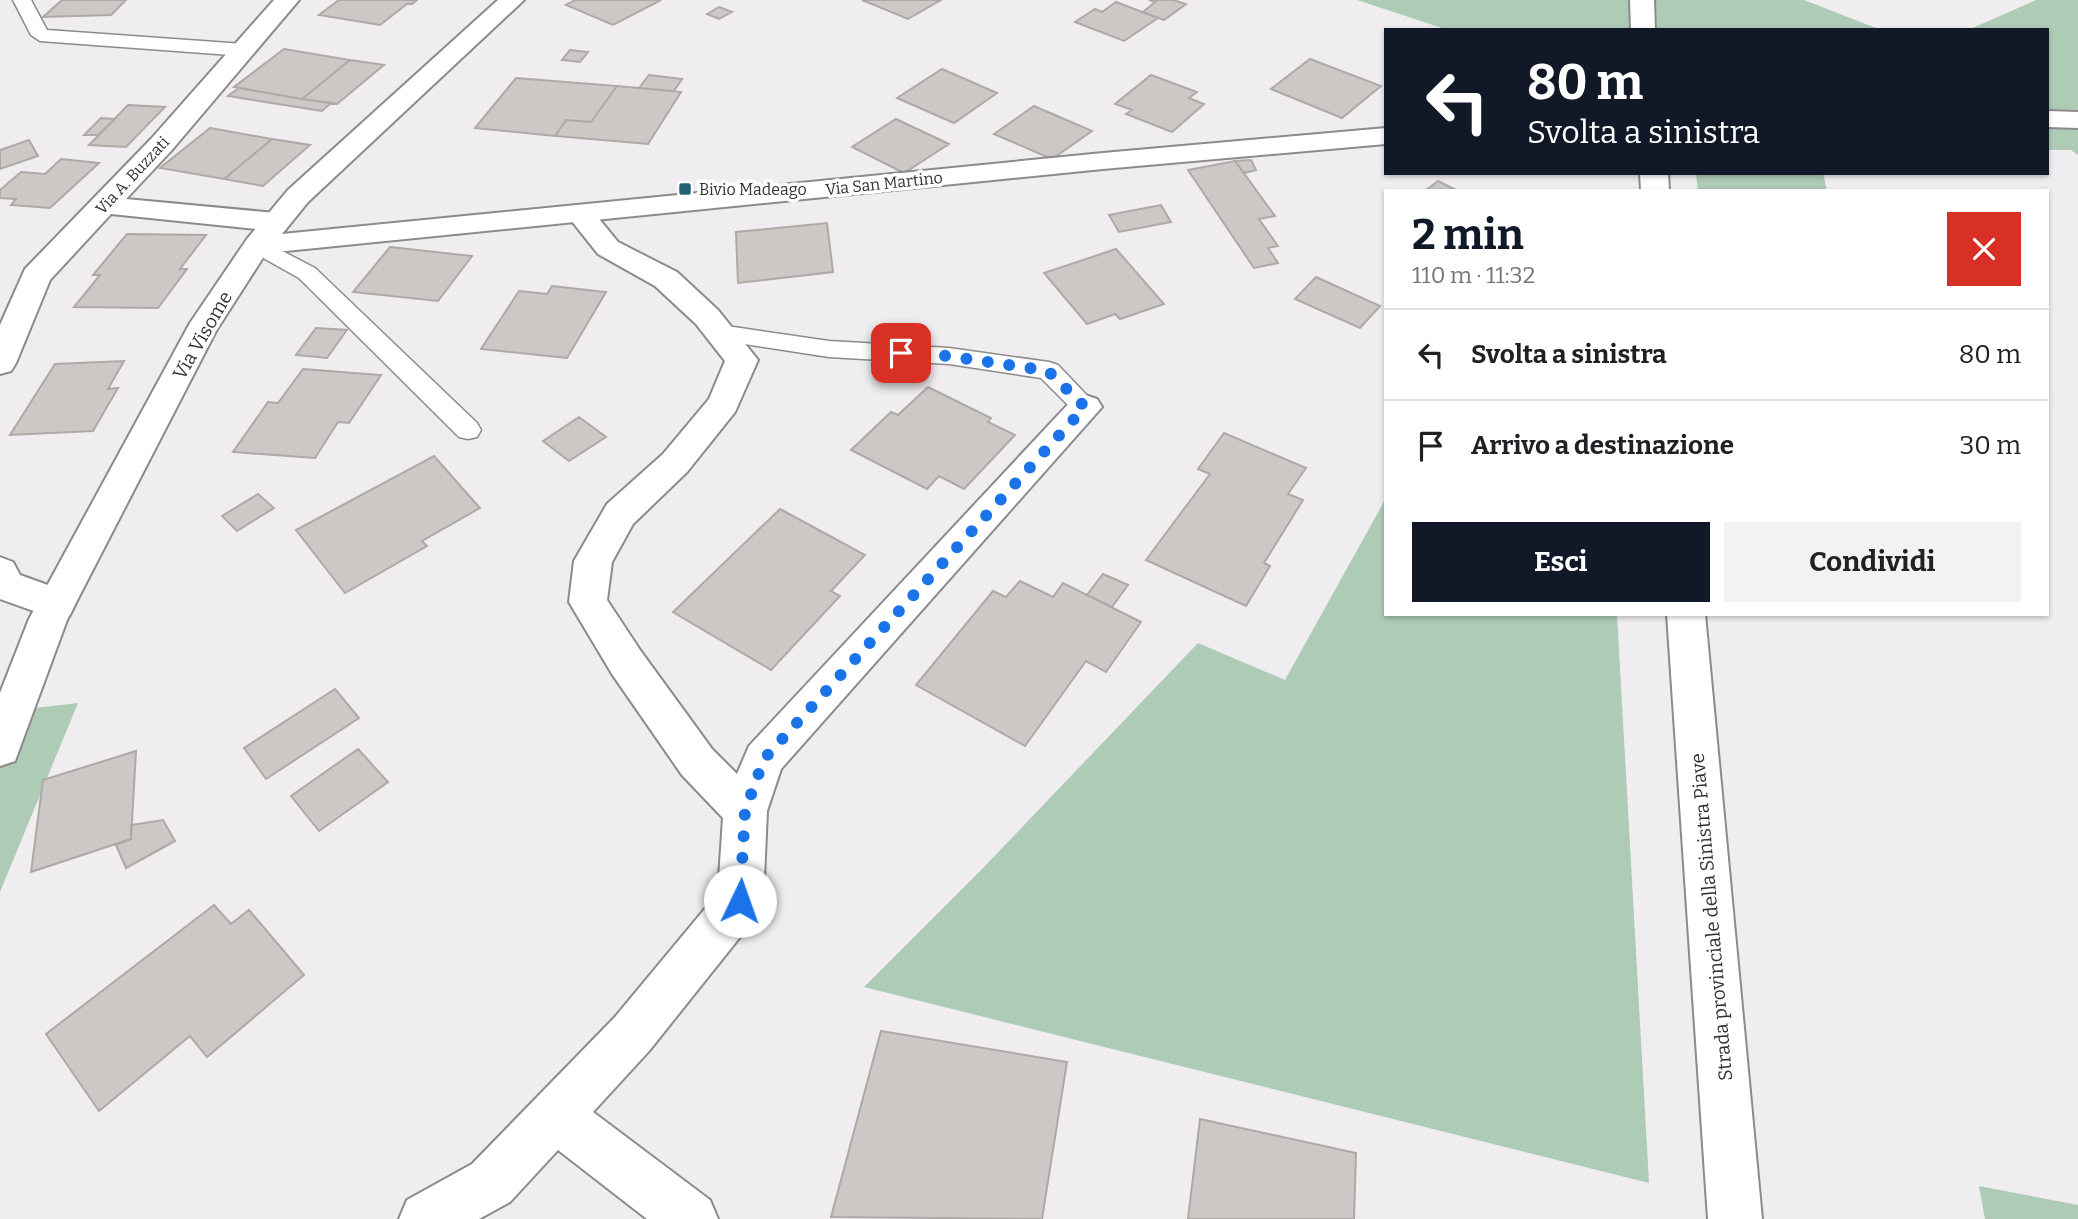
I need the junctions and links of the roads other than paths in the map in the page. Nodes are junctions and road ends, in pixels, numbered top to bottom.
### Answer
1 (22, 0) edge
2 (287, 0) edge
3 (512, 0) edge
4 (1642, 0) edge
5 (1643, 28) edge
6 (244, 50) junction
7 (2049, 119) edge
8 (2078, 120) edge
9 (1384, 136) edge
10 (103, 205) junction
11 (581, 215) junction
12 (266, 234) junction
13 (720, 333) junction
14 (0, 363) edge
15 (1085, 407) joint
16 (468, 430) dead end
17 (0, 572) edge
18 (56, 604) junction
19 (1686, 616) edge
20 (0, 748) edge
21 (745, 811) junction
22 (555, 1116) junction
23 (426, 1219) edge
24 (691, 1219) edge
25 (1735, 1219) edge

1 - 6 lane
2 - 6 street, Via A. Buzzati
3 - 12 street, Via Visome
4 - 5 street
6 - 10 street, Via A. Buzzati
7 - 8 street
9 - 11 street, Via San Martino
10 - 12 street, Via San Martino
10 - 14 street, Via A. Buzzati
11 - 12 street, Via San Martino
11 - 13 street
12 - 16 lane
12 - 18 street, Via Visome
13 - 15 lane
13 - 21 street
15 - 21 street
17 - 18 street
18 - 20 street, Via Visome
19 - 25 street, Strada provinciale della Sinistra Piave
21 - 22 street
22 - 23 street
22 - 24 street

